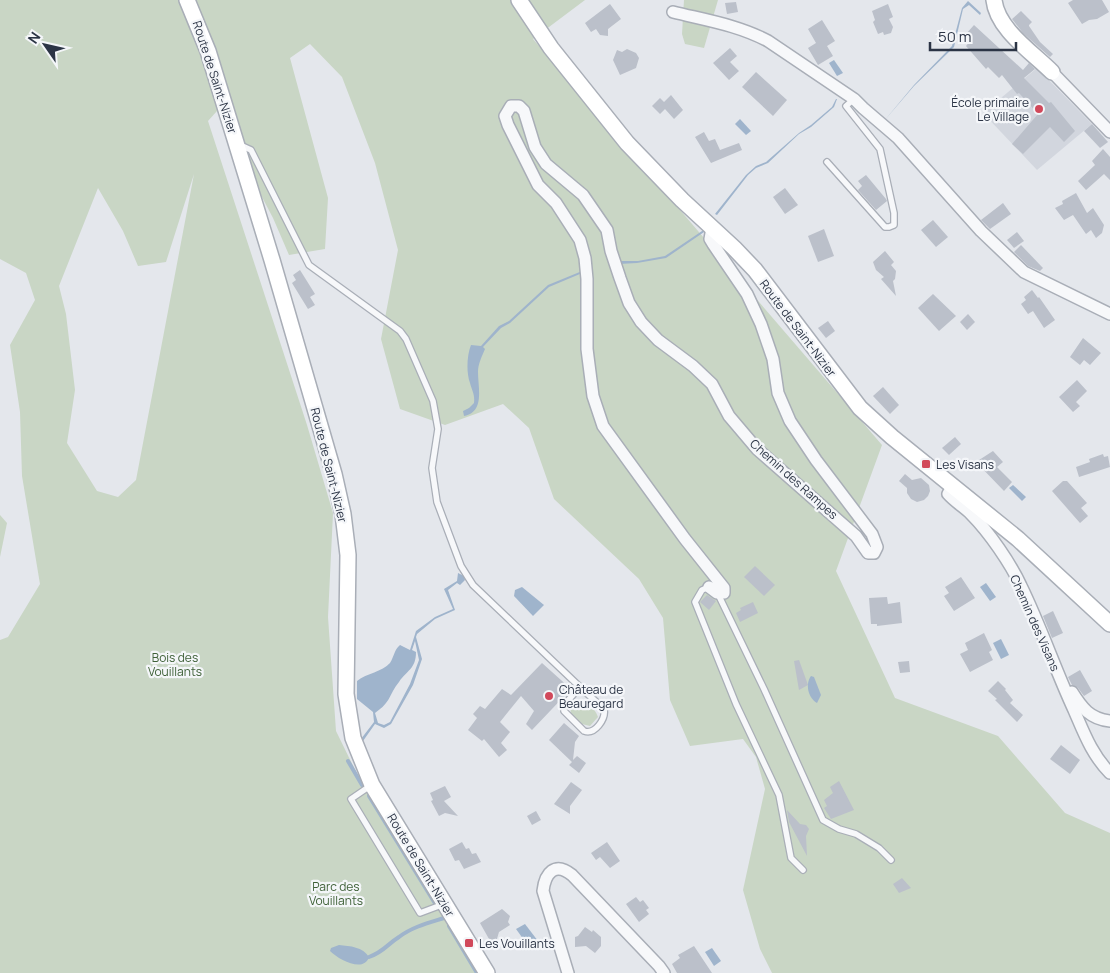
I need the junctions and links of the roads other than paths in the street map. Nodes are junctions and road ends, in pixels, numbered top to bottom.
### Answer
1 (188, 0) edge
2 (519, 0) edge
3 (994, 0) edge
4 (672, 12) dead end
5 (1052, 72) joint
6 (854, 99) junction
7 (1110, 132) edge
8 (236, 142) junction
9 (827, 162) dead end
10 (712, 228) junction
11 (1110, 314) edge
12 (953, 485) junction
13 (713, 590) junction
14 (1110, 624) edge
15 (1053, 663) junction
16 (580, 687) junction
17 (1110, 721) edge
18 (1110, 773) edge
19 (372, 785) junction
20 (891, 860) dead end
21 (802, 870) dead end
22 (444, 904) junction
23 (487, 973) edge
24 (568, 973) edge
25 (664, 973) edge

1 - 8 main road, Route de Saint-Nizier
2 - 10 main road, Route de Saint-Nizier
3 - 5 main road
4 - 6 street
5 - 7 street
6 - 9 lane
6 - 11 street
8 - 16 lane
8 - 19 main road, Route de Saint-Nizier
10 - 12 main road, Route de Saint-Nizier
10 - 13 street, Chemin des Rampes
12 - 14 main road, Route de Saint-Nizier
12 - 15 street, Chemin des Visans
13 - 20 lane
13 - 21 lane
15 - 17 street
15 - 18 street, Chemin des Visans
16 - 16 lane
19 - 22 main road, Route de Saint-Nizier
19 - 22 lane
22 - 23 main road, Route de Saint-Nizier
24 - 25 street

